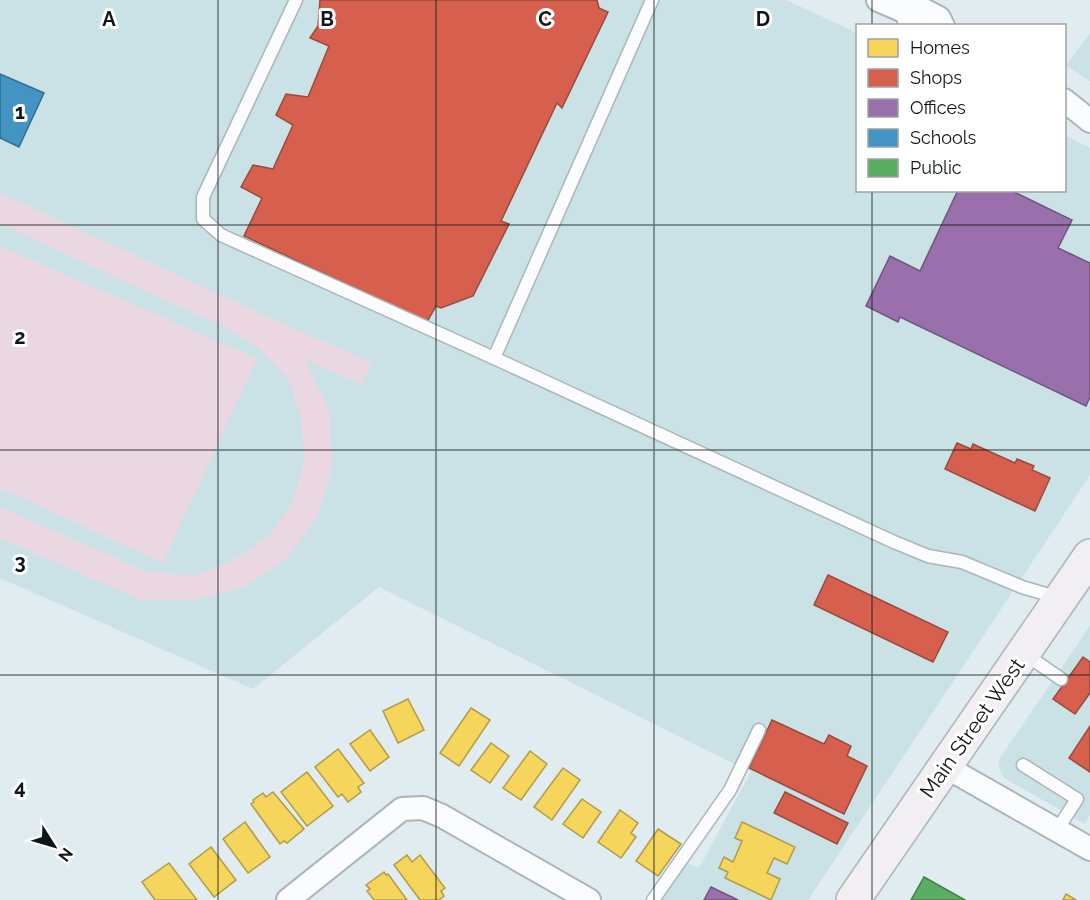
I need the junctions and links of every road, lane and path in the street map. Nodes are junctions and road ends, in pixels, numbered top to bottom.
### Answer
1 (296, 0) edge
2 (652, 0) edge
3 (878, 0) edge
4 (910, 19) edge
5 (942, 24) edge
6 (1066, 101) edge
7 (1090, 121) edge
8 (494, 358) junction
9 (1090, 556) edge
10 (1060, 599) junction
11 (1024, 653) junction
12 (1061, 679) dead end
13 (759, 730) dead end
14 (1023, 765) dead end
15 (946, 767) junction
16 (1057, 830) junction
17 (1090, 849) edge
18 (288, 900) edge
19 (589, 900) edge
20 (653, 900) edge
21 (853, 900) edge

1 - 8 lane
2 - 8 lane
3 - 4 street
4 - 5 street
6 - 7 street
8 - 10 lane
9 - 10 main road, Main Street West
10 - 11 main road, Main Street West
11 - 12 lane
11 - 15 main road, Main Street West
13 - 20 lane
14 - 16 lane
15 - 16 street
15 - 21 main road, Main Street West
16 - 17 street
18 - 19 street

